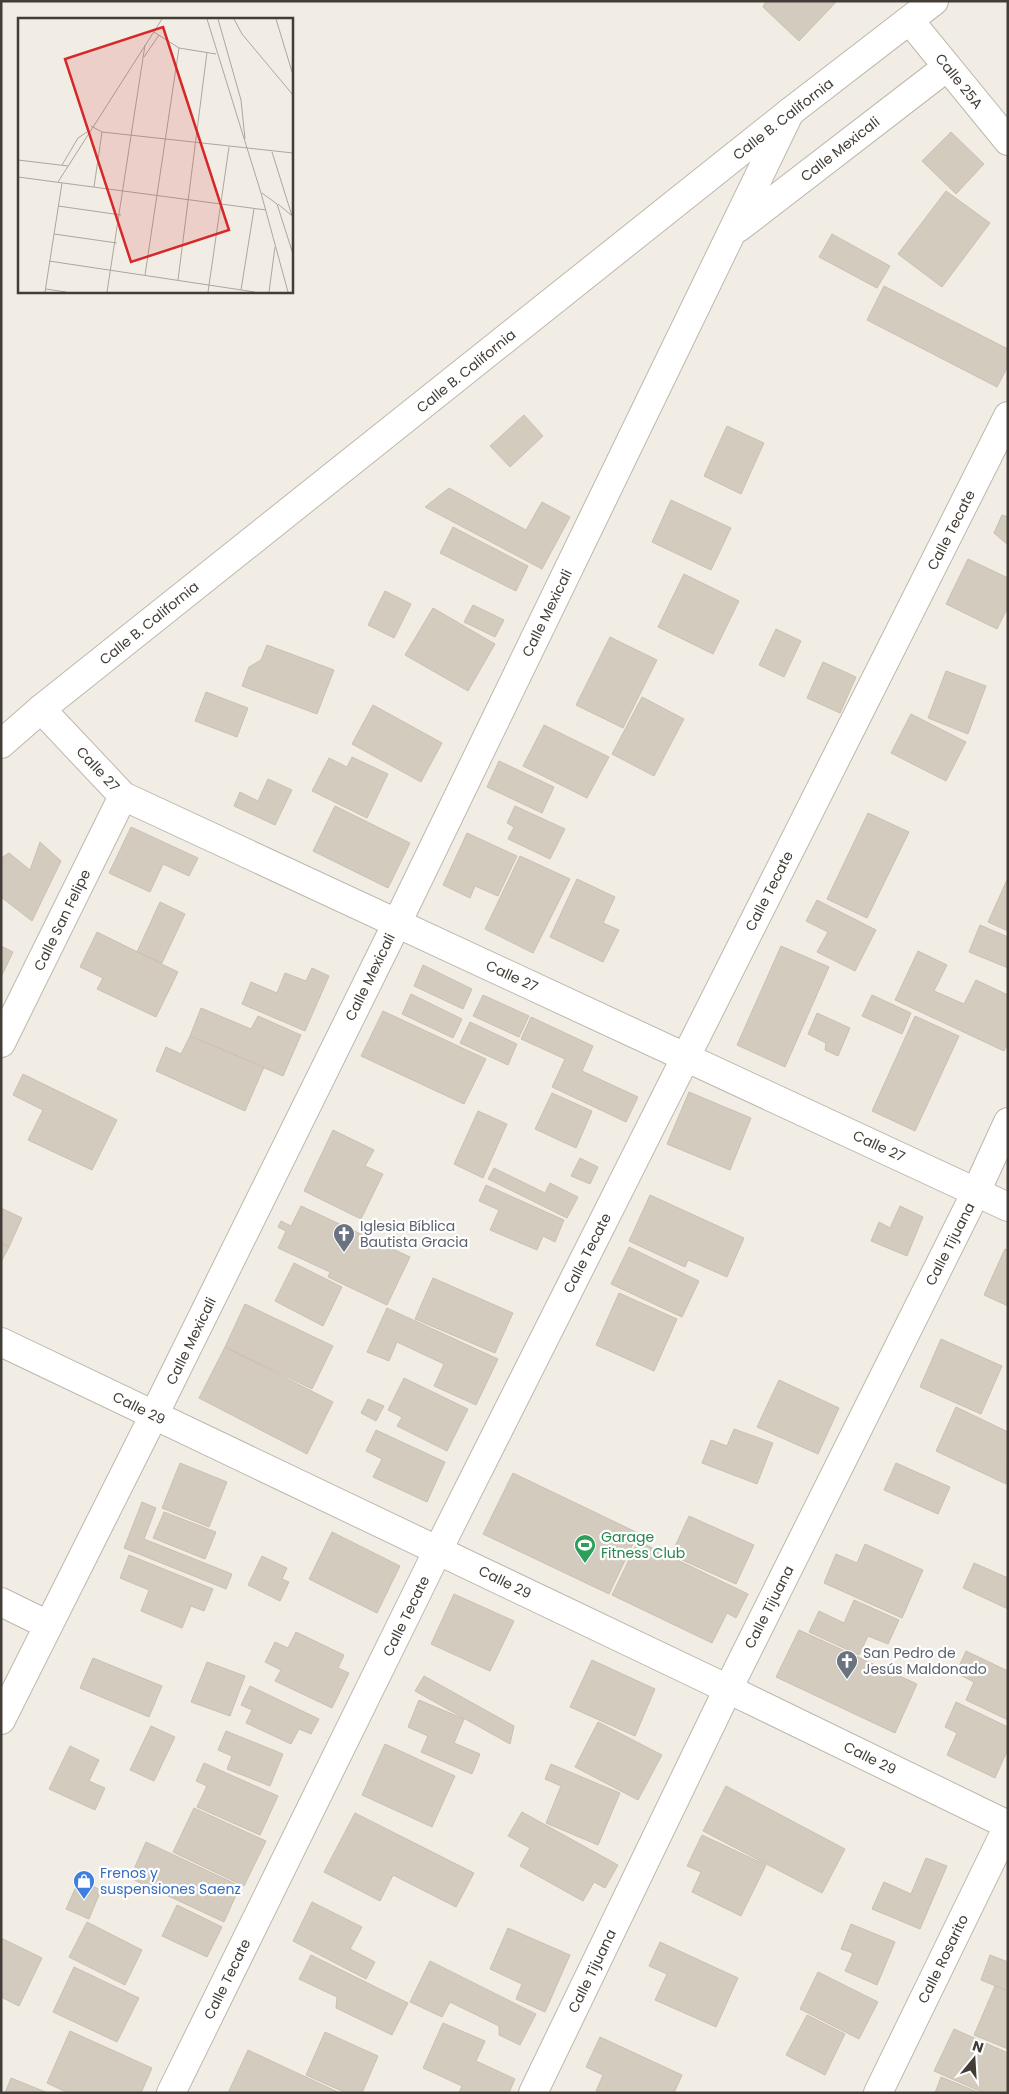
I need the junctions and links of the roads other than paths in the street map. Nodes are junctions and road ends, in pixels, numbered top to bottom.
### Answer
1 (934, 1) edge
2 (910, 21) junction
3 (947, 66) junction
4 (790, 112) junction
5 (1008, 141) edge
6 (732, 232) junction
7 (1008, 416) edge
8 (42, 709) junction
9 (1, 744) edge
10 (123, 796) junction
11 (397, 923) junction
12 (1, 1043) edge
13 (686, 1056) junction
14 (1008, 1122) edge
15 (976, 1192) junction
16 (1008, 1207) edge
17 (1, 1342) edge
18 (154, 1415) junction
19 (438, 1550) junction
20 (1, 1602) edge
21 (48, 1625) junction
22 (728, 1688) junction
23 (1, 1720) edge
24 (1008, 1825) edge
25 (171, 2093) edge
26 (533, 2093) edge
27 (878, 2093) edge

1 - 2 street, Calle B. California
2 - 3 street, Calle 25A
2 - 4 street, Calle B. California
3 - 5 street, Calle 25A
3 - 6 street, Calle Mexicali
4 - 6 street, Calle Mexicali
4 - 8 street, Calle B. California
6 - 11 street, Calle Mexicali
7 - 13 street, Calle Tecate
8 - 9 street, Calle B. California
8 - 10 street, Calle 27
10 - 11 street, Calle 27
10 - 12 street, Calle San Felipe
11 - 13 street, Calle 27
11 - 18 street, Calle Mexicali
13 - 15 street, Calle 27
13 - 19 street, Calle Tecate
14 - 15 street, Calle Tijuana
15 - 16 street, Calle 27
15 - 22 street, Calle Tijuana
17 - 18 street, Calle 29
18 - 19 street, Calle 29
18 - 21 street, Calle Mexicali
19 - 22 street, Calle 29
19 - 25 street, Calle Tecate
20 - 21 street
21 - 23 street, Calle Mexicali
22 - 24 street, Calle 29
22 - 26 street, Calle Tijuana
24 - 27 street, Calle Rosarito

